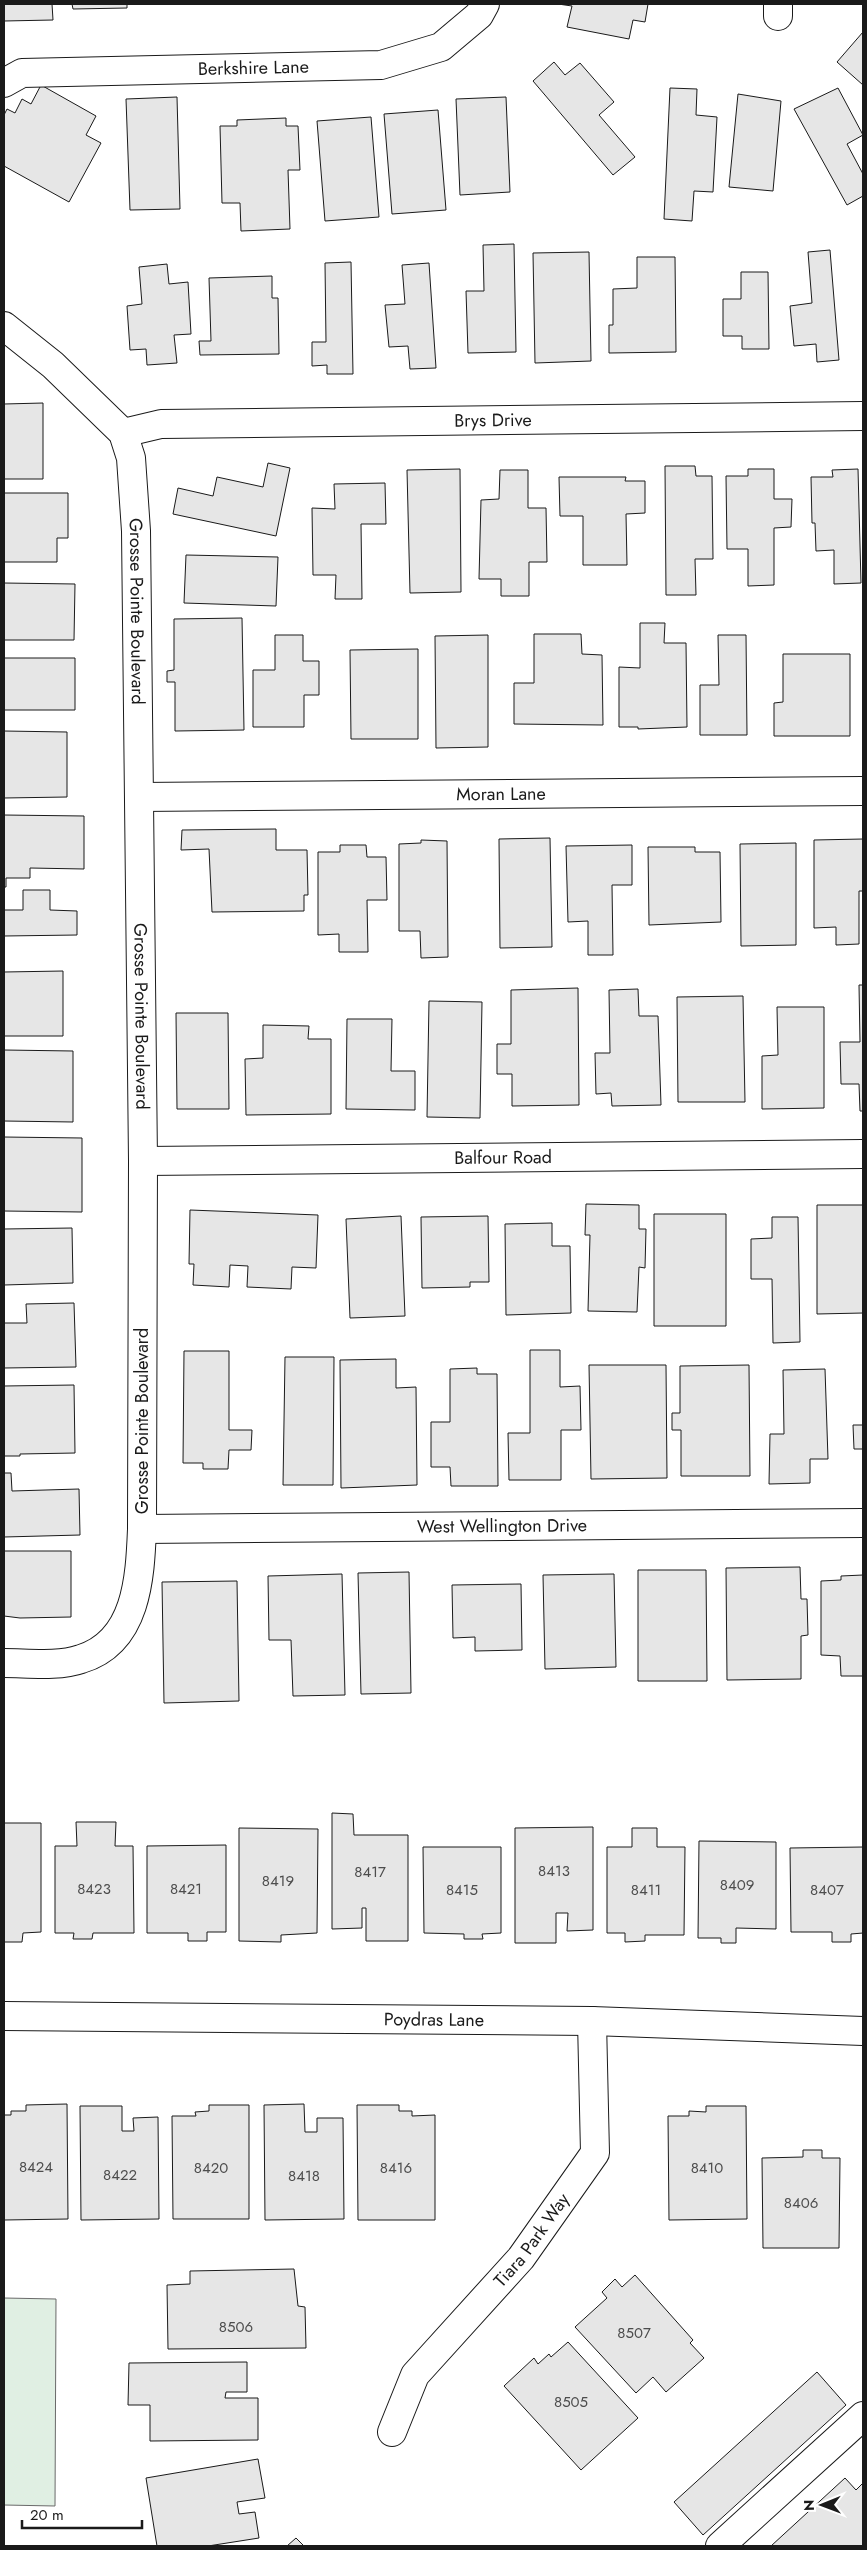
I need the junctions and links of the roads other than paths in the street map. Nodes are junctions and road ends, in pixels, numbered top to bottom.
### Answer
1 (485, 4) edge
2 (4, 83) edge
3 (4, 326) edge
4 (863, 416) edge
5 (123, 434) junction
6 (863, 791) edge
7 (139, 797) junction
8 (863, 1154) edge
9 (143, 1161) junction
10 (863, 1523) edge
11 (142, 1529) junction
12 (4, 1663) edge
13 (4, 2016) edge
14 (592, 2021) junction
15 (863, 2030) edge
16 (863, 2416) edge
17 (392, 2432) dead end
18 (720, 2546) edge

1 - 2 street, Berkshire Lane
3 - 5 street, Grosse Pointe Boulevard
4 - 5 street, Brys Drive
5 - 7 street, Grosse Pointe Boulevard
6 - 7 street, Moran Lane
7 - 9 street, Grosse Pointe Boulevard
8 - 9 street, Balfour Road
9 - 11 street, Grosse Pointe Boulevard
10 - 11 street, West Wellington Drive
11 - 12 street, Grosse Pointe Boulevard
13 - 14 street, Poydras Lane
14 - 15 street, Poydras Lane
14 - 17 street, Tiara Park Way
16 - 18 street

